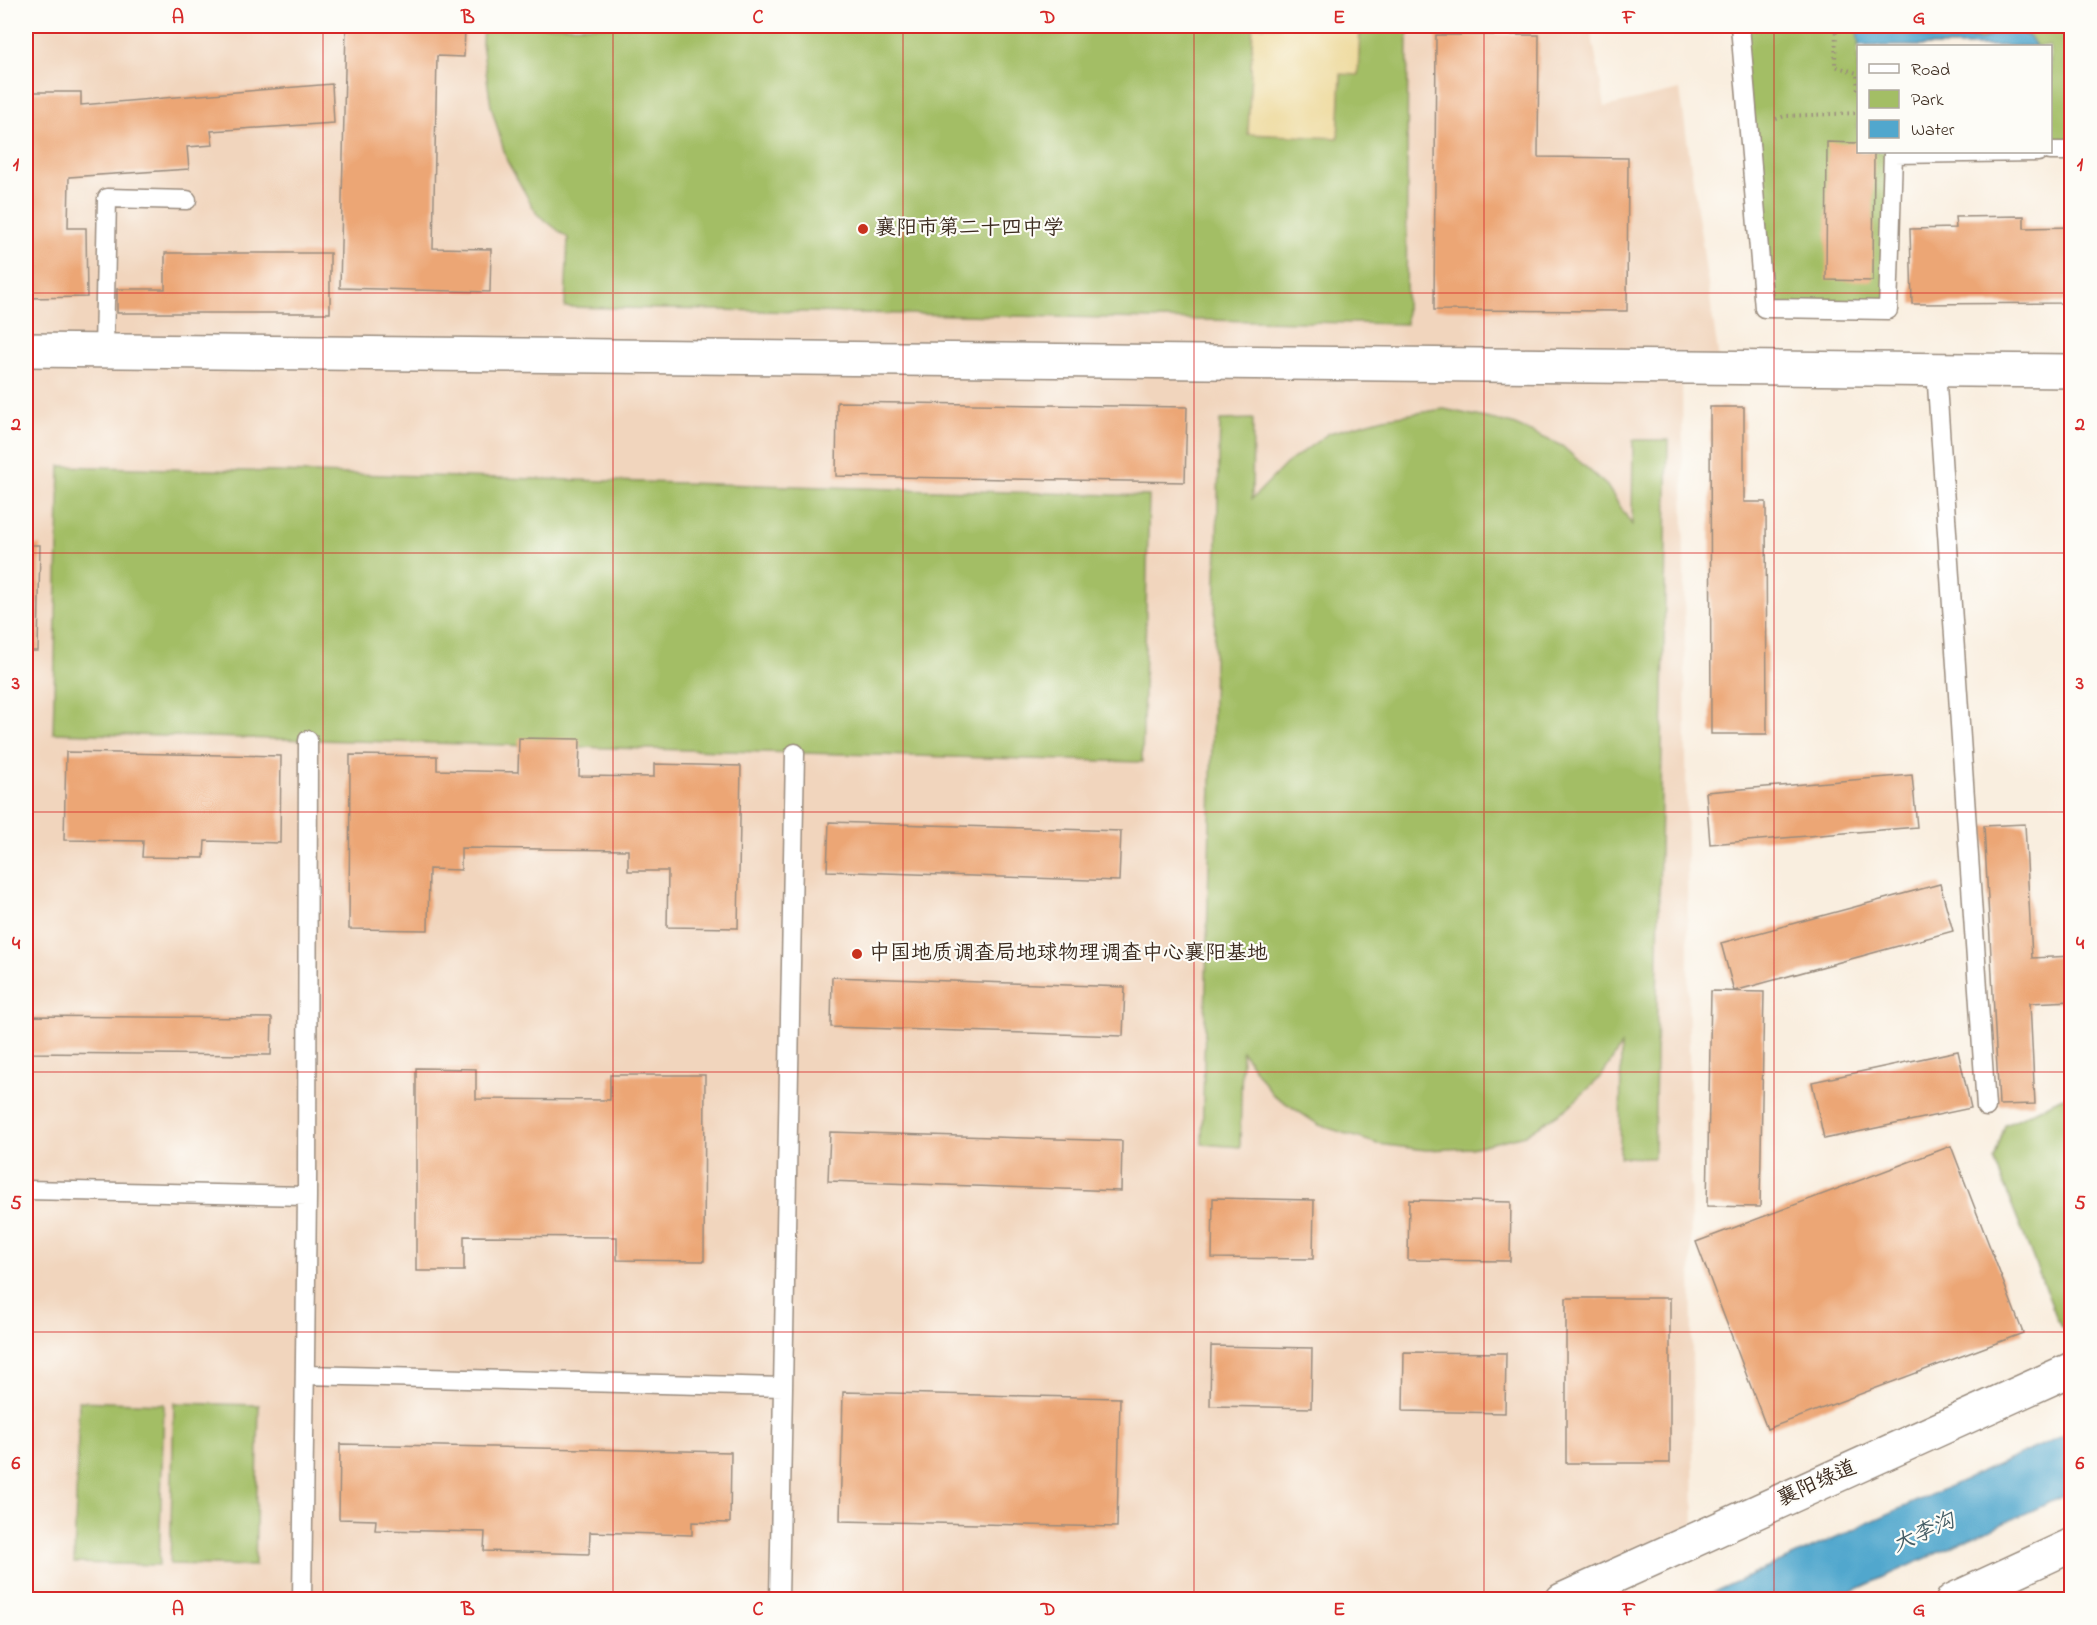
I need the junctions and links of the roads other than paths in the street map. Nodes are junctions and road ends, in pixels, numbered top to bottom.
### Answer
1 (1740, 26) edge
2 (2052, 151) edge
3 (2072, 151) edge
4 (1893, 153) edge
5 (188, 200) dead end
6 (26, 350) edge
7 (104, 351) junction
8 (1936, 370) junction
9 (2072, 371) edge
10 (308, 740) dead end
11 (795, 753) dead end
12 (1986, 1107) dead end
13 (26, 1190) edge
14 (307, 1196) junction
15 (2072, 1369) edge
16 (305, 1375) junction
17 (783, 1387) junction
18 (2072, 1545) edge
19 (302, 1599) edge
20 (779, 1599) edge
21 (1563, 1599) edge
22 (1953, 1599) edge

1 - 4 lane
2 - 3 lane
5 - 7 lane
6 - 7 street
7 - 8 street
8 - 9 street
8 - 12 lane
10 - 14 lane
11 - 17 lane
13 - 14 lane
14 - 16 lane
15 - 21 street, 襄阳绿道
16 - 17 lane
16 - 19 lane
17 - 20 lane
18 - 22 street

